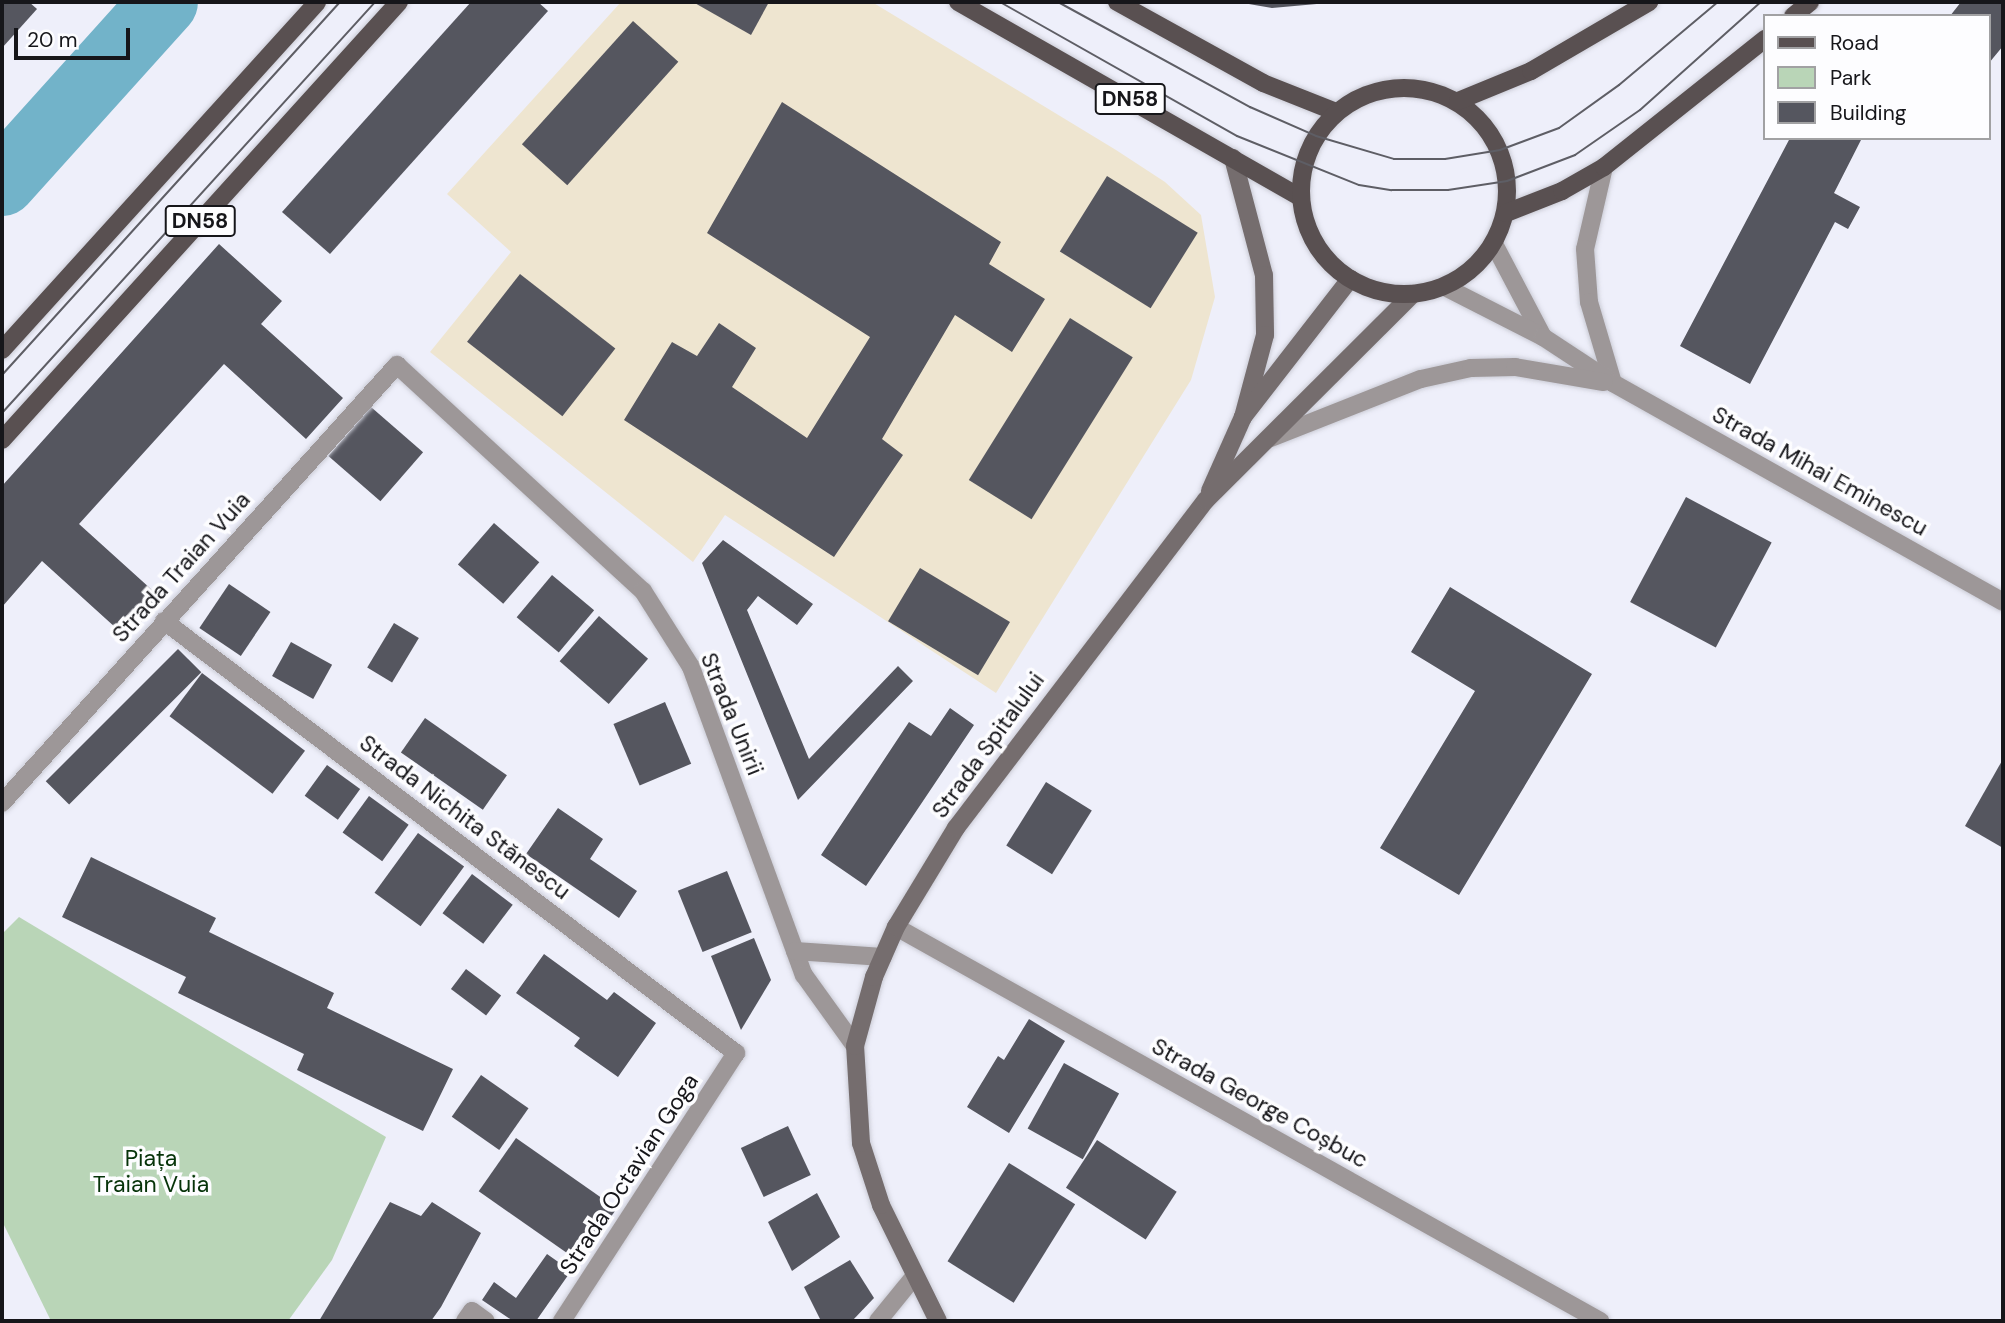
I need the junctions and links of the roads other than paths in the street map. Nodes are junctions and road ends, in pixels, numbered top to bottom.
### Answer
1 (317, 2) edge
2 (399, 2) edge
3 (958, 2) edge
4 (1117, 2) edge
5 (1649, 2) edge
6 (1810, 2) edge
7 (1795, 14) edge
8 (1764, 40) edge
9 (1458, 102) junction
10 (1336, 112) junction
11 (1233, 158) junction
12 (1604, 167) junction
13 (1301, 198) junction
14 (1506, 213) junction
15 (1494, 244) junction
16 (1350, 279) junction
17 (1445, 287) junction
18 (1413, 294) junction
19 (1543, 337) junction
20 (2, 350) edge
21 (397, 365) joint
22 (1612, 383) junction
23 (1243, 417) junction
24 (1271, 438) junction
25 (2, 440) edge
26 (1206, 500) junction
27 (2003, 602) edge
28 (164, 621) junction
29 (2, 803) edge
30 (896, 927) junction
31 (795, 951) junction
32 (883, 957) junction
33 (855, 1046) junction
34 (736, 1053) joint
35 (913, 1278) junction
36 (465, 1321) edge
37 (486, 1321) edge
38 (562, 1321) edge
39 (878, 1321) edge
40 (939, 1321) edge
41 (1600, 1321) edge

1 - 20 main road, DN58
2 - 25 main road, DN58
3 - 11 main road, DN58
4 - 10 main road
5 - 9 main road
6 - 7 main road
8 - 12 main road
9 - 10 main road
9 - 14 main road
10 - 13 main road
11 - 13 main road, DN58
11 - 23 main road
12 - 14 main road
12 - 22 street
13 - 16 main road
14 - 15 main road
15 - 17 main road
15 - 19 street, Strada Mihai Eminescu
16 - 18 main road
16 - 23 main road, Strada Spitalului
17 - 18 main road
17 - 19 street, Strada Mihai Eminescu
18 - 24 main road, Strada Spitalului
19 - 22 street, Strada Mihai Eminescu
21 - 28 street, Strada Traian Vuia
21 - 31 street, Strada Unirii
22 - 24 street, Strada Mihai Eminescu
22 - 27 street, Strada Mihai Eminescu
23 - 26 main road, Strada Spitalului
24 - 26 main road, Strada Spitalului
26 - 30 main road, Strada Spitalului
28 - 29 street, Strada Traian Vuia
28 - 34 street, Strada Nichita Stănescu
30 - 32 main road, Strada Spitalului
30 - 41 street, Strada George Coșbuc
31 - 32 street
31 - 33 street, Strada Unirii
32 - 33 main road, Strada Spitalului
33 - 35 main road
34 - 38 street, Strada Octavian Goga
35 - 39 street
35 - 40 main road
36 - 37 street

